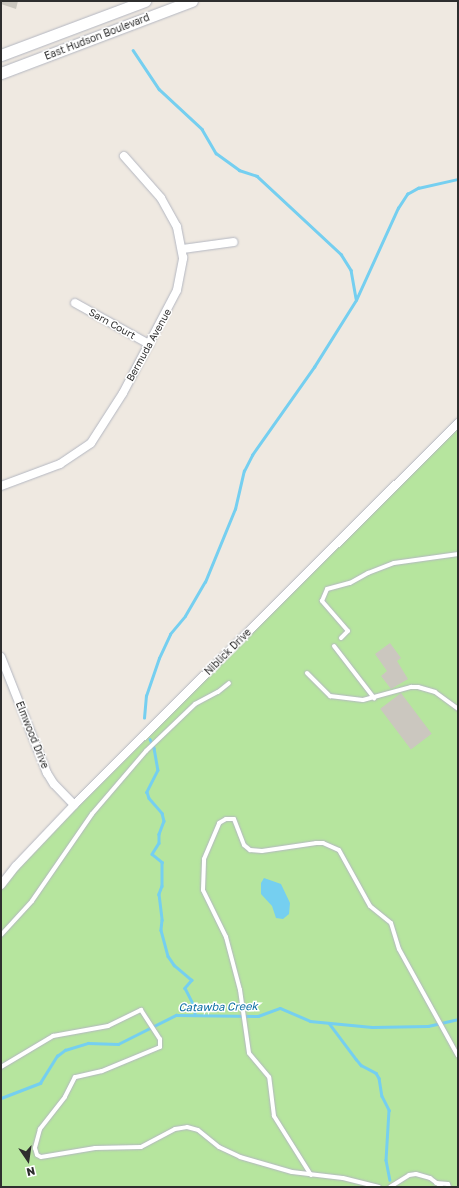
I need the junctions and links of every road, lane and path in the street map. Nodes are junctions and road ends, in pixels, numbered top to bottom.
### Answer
1 (146, 1) edge
2 (192, 1) edge
3 (1, 55) edge
4 (1, 73) edge
5 (124, 156) dead end
6 (234, 242) dead end
7 (183, 249) junction
8 (75, 303) dead end
9 (149, 344) junction
10 (458, 423) edge
11 (1, 486) edge
12 (458, 554) edge
13 (340, 638) dead end
14 (334, 646) dead end
15 (1, 658) edge
16 (307, 673) dead end
17 (229, 683) dead end
18 (374, 698) junction
19 (458, 710) edge
20 (74, 805) junction
21 (1, 885) edge
22 (1, 935) edge
23 (458, 1056) edge
24 (1, 1067) edge
25 (311, 1175) junction
26 (436, 1182) junction
27 (379, 1187) edge
28 (390, 1187) edge
29 (442, 1187) edge
30 (450, 1187) edge

1 - 3 main road, East Hudson Boulevard
2 - 4 main road, East Hudson Boulevard
5 - 7 street, Bermuda Avenue
6 - 7 street
7 - 9 street, Bermuda Avenue
8 - 9 street, Sarn Court
9 - 11 street, Bermuda Avenue
10 - 20 street, Niblick Drive
12 - 13 lane
14 - 18 lane
15 - 20 street, Elmwood Drive
16 - 18 lane
17 - 22 lane
18 - 19 lane
20 - 21 street, Niblick Drive
23 - 25 lane
24 - 25 lane
25 - 27 lane
26 - 28 lane
26 - 29 lane
26 - 30 lane

